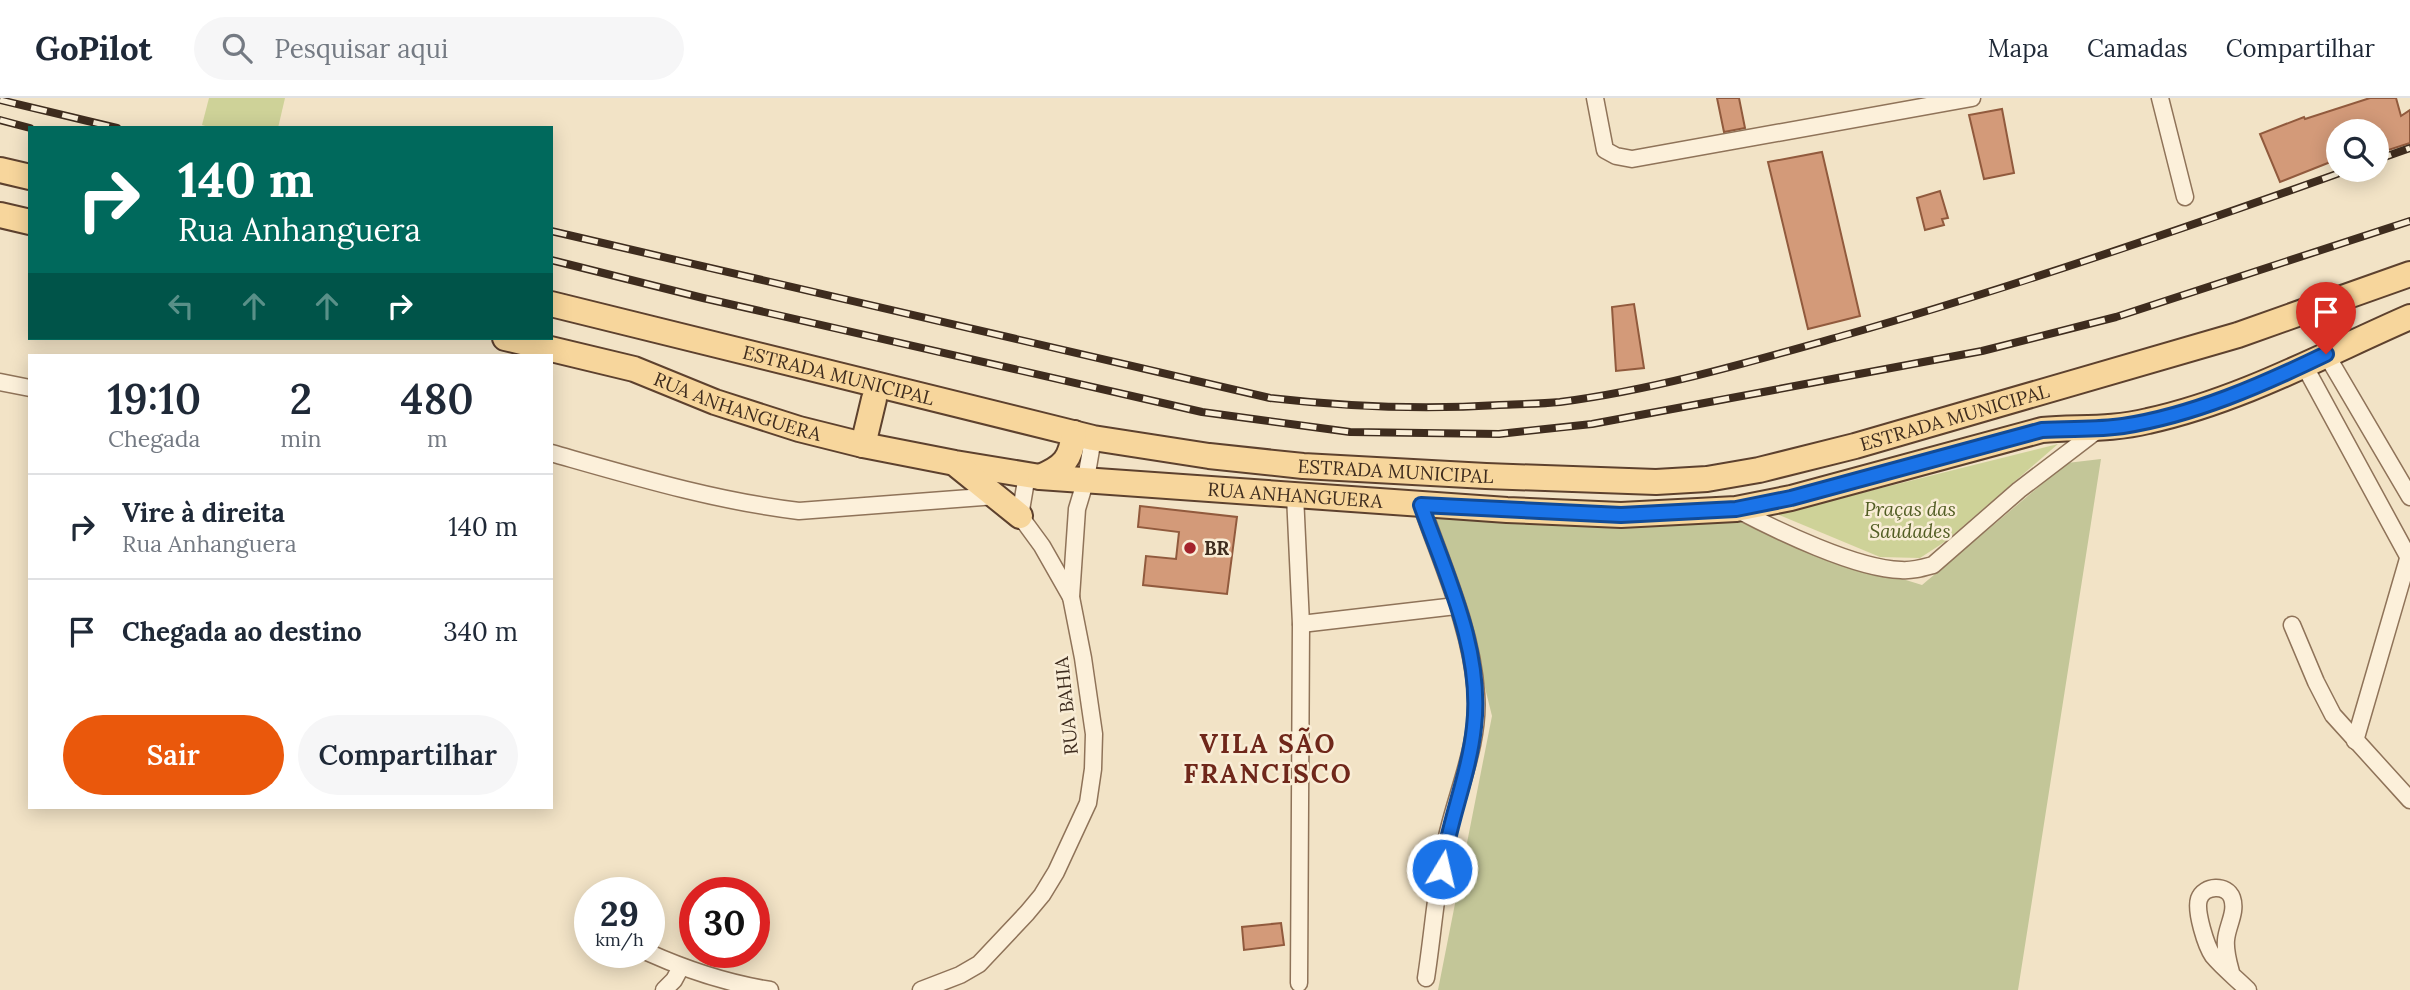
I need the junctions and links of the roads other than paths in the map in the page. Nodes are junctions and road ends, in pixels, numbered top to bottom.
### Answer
1 (1595, 98) edge
2 (1972, 98) edge
3 (2160, 98) edge
4 (0, 170) edge
5 (28, 177) edge
6 (2185, 197) dead end
7 (0, 215) edge
8 (28, 222) edge
9 (2410, 274) edge
10 (553, 305) edge
11 (2410, 317) edge
12 (634, 327) junction
13 (513, 340) edge
14 (2315, 359) junction
15 (0, 382) edge
16 (28, 388) edge
17 (874, 399) junction
18 (978, 411) junction
19 (2099, 429) junction
20 (1083, 436) junction
21 (863, 445) junction
22 (553, 454) edge
23 (955, 463) junction
24 (1033, 476) junction
25 (1086, 479) junction
26 (1295, 495) junction
27 (996, 496) junction
28 (2410, 497) edge
29 (1421, 505) junction
30 (1736, 509) junction
31 (1020, 516) junction
32 (2409, 556) edge
33 (1071, 597) junction
34 (1457, 606) junction
35 (1301, 624) junction
36 (2292, 625) dead end
37 (2355, 741) junction
38 (2410, 800) edge
39 (979, 964) junction
40 (680, 968) edge
41 (683, 968) edge
42 (2231, 972) junction
43 (1426, 978) dead end
44 (1299, 983) dead end
45 (730, 987) edge
46 (664, 990) edge
47 (770, 990) edge
48 (921, 990) edge
49 (956, 990) edge
50 (2248, 990) edge

1 - 2 street
3 - 6 street
4 - 5 main road
7 - 8 main road
9 - 20 main road, ESTRADA MUNICIPAL
10 - 12 main road, ESTRADA MUNICIPAL
11 - 14 main road, RUA ANHANGUERA
12 - 17 main road
12 - 18 main road, ESTRADA MUNICIPAL
13 - 21 main road, RUA ANHANGUERA
14 - 19 main road, RUA ANHANGUERA
14 - 28 street
14 - 32 street
15 - 16 street
17 - 18 main road
17 - 21 main road
18 - 20 main road, ESTRADA MUNICIPAL
19 - 30 main road, RUA ANHANGUERA
19 - 30 street
20 - 24 main road
20 - 25 street
21 - 23 main road, RUA ANHANGUERA
22 - 27 street
23 - 24 main road, RUA ANHANGUERA
23 - 27 main road
24 - 25 main road, RUA ANHANGUERA
24 - 31 street
25 - 26 main road, RUA ANHANGUERA
25 - 33 street
26 - 29 main road, RUA ANHANGUERA
26 - 35 street
27 - 31 main road
29 - 30 main road, RUA ANHANGUERA
29 - 34 street
31 - 33 street
32 - 37 street
33 - 39 street, RUA BAHIA
34 - 35 street
34 - 43 street
35 - 44 street
36 - 37 street
37 - 38 street
39 - 48 street, RUA BAHIA
39 - 49 street
40 - 46 street
41 - 45 street
42 - 42 street
42 - 50 street
45 - 47 street

